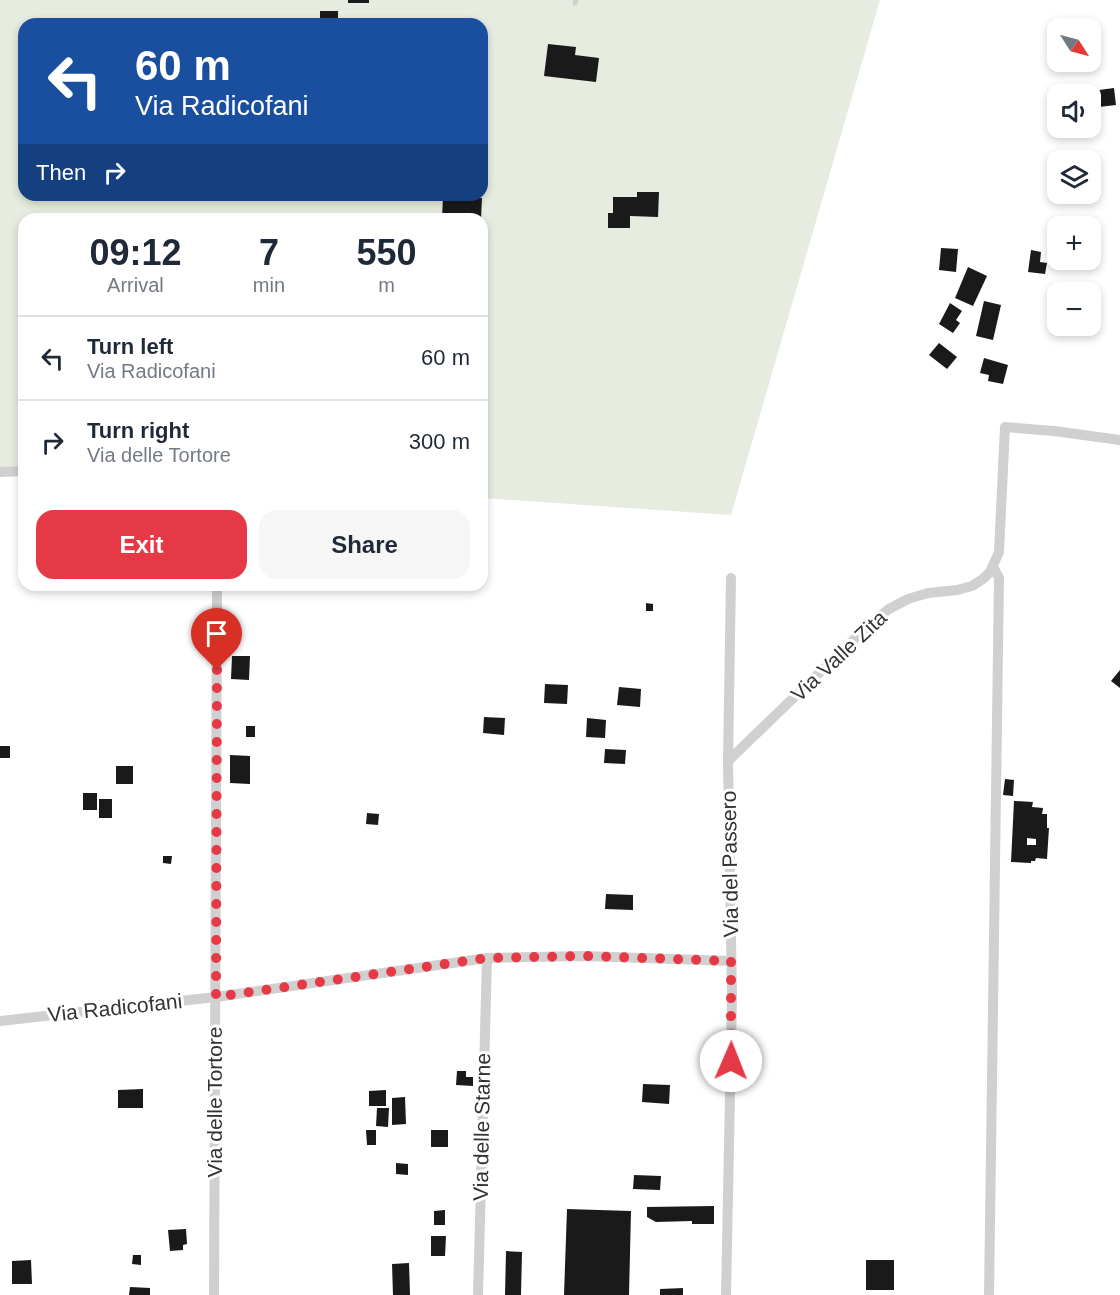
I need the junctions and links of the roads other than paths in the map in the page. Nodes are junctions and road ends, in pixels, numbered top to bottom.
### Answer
1 (1120, 440) edge
2 (18, 471) edge
3 (0, 472) edge
4 (993, 567) junction
5 (731, 578) dead end
6 (217, 591) edge
7 (728, 761) junction
8 (487, 958) junction
9 (731, 961) junction
10 (216, 997) junction
11 (0, 1021) edge
12 (214, 1295) edge
13 (478, 1295) edge
14 (726, 1295) edge
15 (989, 1295) edge

1 - 4 street
2 - 3 street
4 - 7 street, Via Valle Zita
4 - 15 street
5 - 7 street, Via del Passero
6 - 10 street, Via delle Tortore
7 - 9 street, Via del Passero
8 - 9 street, Via Radicofani
8 - 10 street, Via Radicofani
8 - 13 street, Via delle Starne
9 - 14 street, Via del Passero
10 - 11 street, Via Radicofani
10 - 12 street, Via delle Tortore

